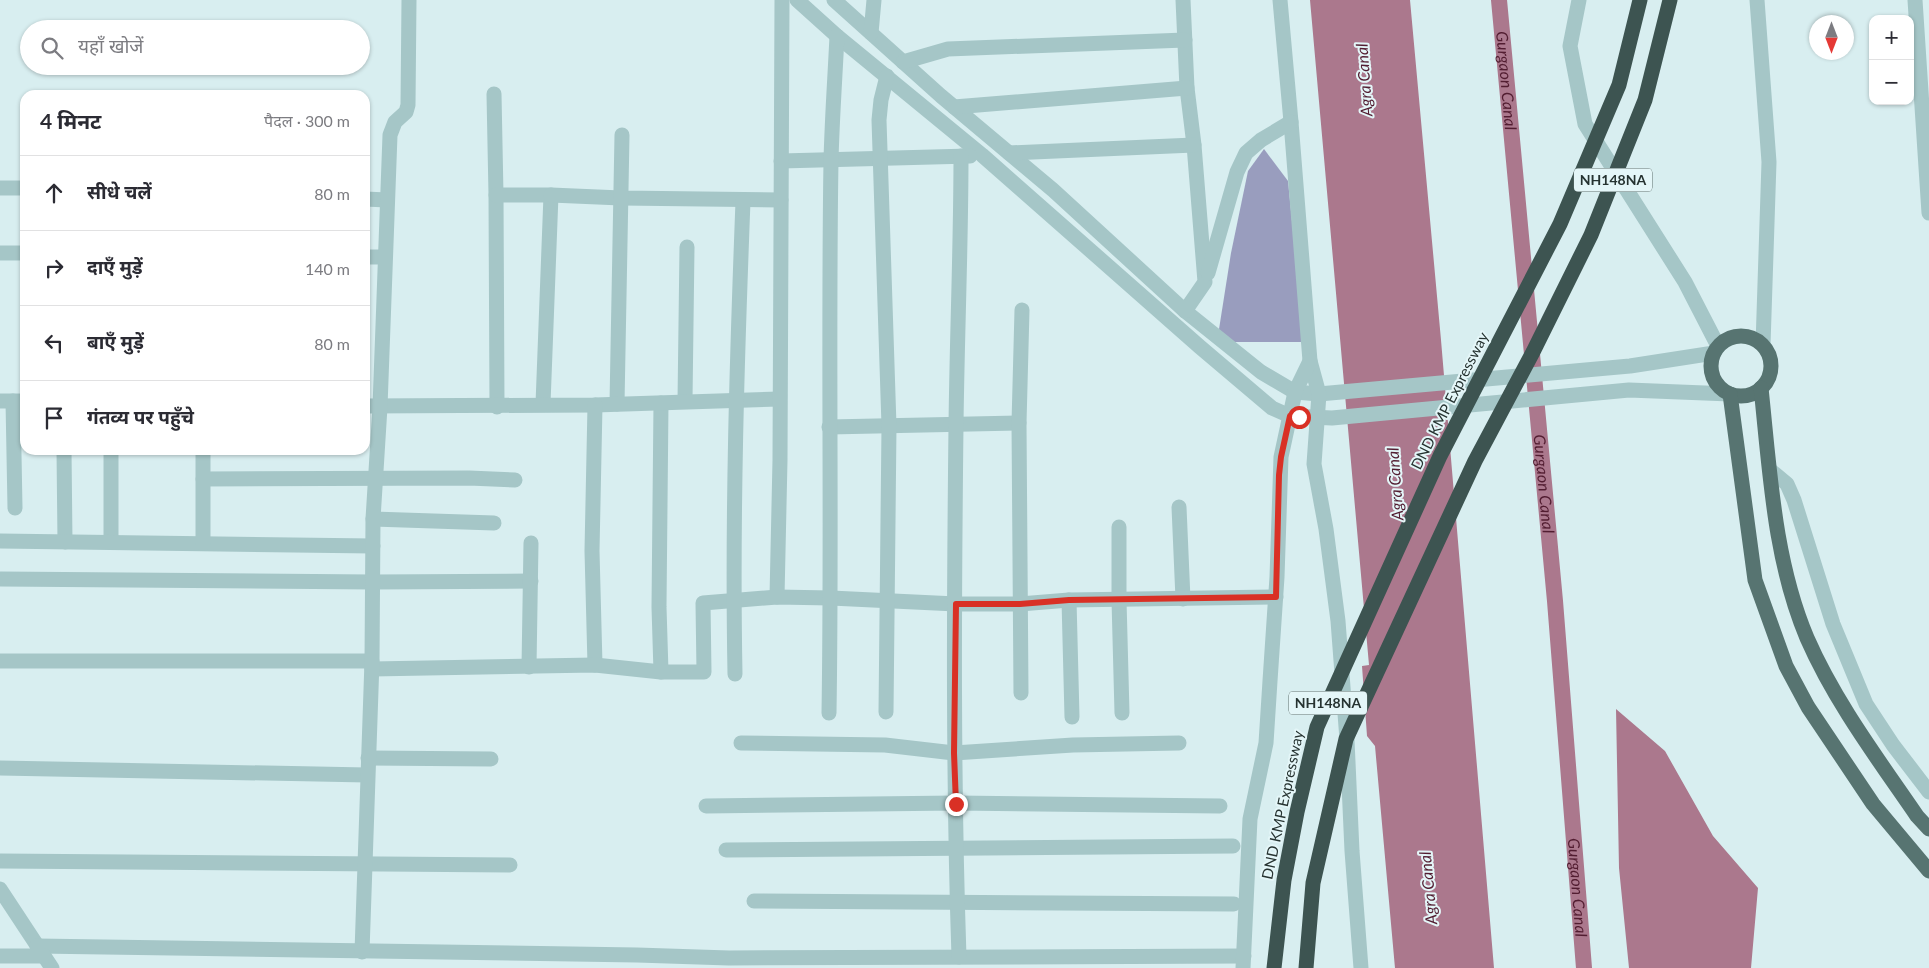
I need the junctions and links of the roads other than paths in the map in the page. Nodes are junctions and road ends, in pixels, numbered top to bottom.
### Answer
1 (408, 0) edge
2 (782, 0) edge
3 (797, 0) edge
4 (834, 0) edge
5 (874, 0) edge
6 (1183, 0) edge
7 (1280, 0) edge
8 (1579, 0) edge
9 (1640, 0) edge
10 (1670, 0) edge
11 (1757, 0) edge
12 (1915, 0) edge
13 (871, 33) junction
14 (837, 36) junction
15 (1185, 40) junction
16 (1923, 43) edge
17 (903, 62) junction
18 (887, 76) junction
19 (1187, 88) junction
20 (494, 94) dead end
21 (954, 107) junction
22 (1291, 122) junction
23 (622, 135) dead end
24 (1194, 145) junction
25 (1927, 152) edge
26 (1009, 153) junction
27 (982, 155) junction
28 (962, 156) junction
29 (831, 159) junction
30 (881, 160) junction
31 (781, 162) junction
32 (0, 188) edge
33 (20, 188) edge
34 (496, 194) junction
35 (551, 195) junction
36 (621, 198) junction
37 (370, 199) edge
38 (387, 200) junction
39 (743, 200) junction
40 (781, 200) junction
41 (1929, 213) edge
42 (687, 247) dead end
43 (0, 253) edge
44 (20, 253) edge
45 (370, 257) edge
46 (385, 257) junction
47 (1206, 282) junction
48 (1022, 310) dead end
49 (1185, 311) junction
50 (1763, 345) junction
51 (1716, 350) junction
52 (1310, 361) junction
53 (1760, 388) junction
54 (1295, 392) junction
55 (1325, 394) junction
56 (1730, 394) junction
57 (736, 399) junction
58 (779, 399) junction
59 (13, 401) edge
60 (685, 401) junction
61 (661, 403) junction
62 (543, 404) junction
63 (617, 404) junction
64 (595, 405) junction
65 (370, 406) edge
66 (380, 407) junction
67 (497, 407) junction
68 (1290, 416) junction
69 (1325, 418) junction
70 (1019, 423) junction
71 (956, 425) junction
72 (889, 426) junction
73 (829, 427) junction
74 (64, 455) edge
75 (111, 455) edge
76 (204, 455) edge
77 (1770, 470) junction
78 (204, 478) junction
79 (376, 478) junction
80 (515, 480) dead end
81 (1179, 507) dead end
82 (15, 508) dead end
83 (373, 519) junction
84 (494, 523) dead end
85 (1119, 526) dead end
86 (0, 541) edge
87 (64, 542) junction
88 (111, 542) junction
89 (203, 543) junction
90 (531, 544) dead end
91 (373, 546) junction
92 (0, 579) edge
93 (531, 581) junction
94 (373, 582) junction
95 (777, 597) junction
96 (1276, 597) junction
97 (831, 598) junction
98 (1183, 599) junction
99 (1069, 600) junction
100 (1119, 600) junction
101 (733, 601) junction
102 (888, 602) junction
103 (956, 604) junction
104 (1020, 604) junction
105 (0, 660) edge
106 (372, 665) junction
107 (595, 665) junction
108 (529, 666) junction
109 (661, 672) junction
110 (735, 674) dead end
111 (1021, 693) dead end
112 (886, 712) dead end
113 (829, 713) dead end
114 (1122, 713) dead end
115 (1072, 717) dead end
116 (1179, 743) dead end
117 (741, 744) dead end
118 (954, 753) junction
119 (368, 758) junction
120 (491, 759) dead end
121 (0, 768) edge
122 (368, 775) junction
123 (1929, 792) edge
124 (956, 804) junction
125 (706, 806) dead end
126 (1220, 806) dead end
127 (1929, 829) edge
128 (1233, 846) dead end
129 (956, 849) junction
130 (726, 850) dead end
131 (0, 861) edge
132 (365, 863) junction
133 (510, 865) dead end
134 (1929, 871) edge
135 (1, 892) edge
136 (754, 901) dead end
137 (957, 902) junction
138 (1234, 904) dead end
139 (362, 952) junction
140 (0, 956) edge
141 (44, 957) edge
142 (959, 957) junction
143 (567, 961) edge
144 (636, 962) edge
145 (681, 962) edge
146 (1244, 962) edge
147 (729, 963) edge
148 (787, 963) edge
149 (924, 963) edge
150 (983, 963) edge
151 (1274, 968) edge
152 (1306, 968) edge
153 (1361, 968) edge

1 - 38 street
2 - 31 street
3 - 14 street
4 - 13 street
5 - 13 street
6 - 15 street
7 - 22 street
8 - 51 street
9 - 151 highway, DND KMP Expressway / NH148NA, bridge
10 - 152 highway, NH148NA, bridge
11 - 50 street
12 - 16 street
13 - 17 street
14 - 18 street
14 - 29 street
15 - 17 street
15 - 19 street
16 - 25 street
17 - 21 street
18 - 27 street
18 - 30 street
19 - 21 street
19 - 24 street
20 - 34 street
21 - 26 street
22 - 47 street
22 - 52 street
23 - 36 street
24 - 26 street
24 - 47 street
25 - 41 street
26 - 49 street
27 - 28 street
27 - 68 street
28 - 30 street
28 - 71 street
29 - 30 street
29 - 31 street
29 - 73 street
30 - 72 street
31 - 40 street
32 - 33 street
34 - 35 street
34 - 67 street
35 - 36 street
35 - 62 street
36 - 39 street
36 - 63 street
37 - 38 street
38 - 46 street
39 - 40 street
39 - 57 street
40 - 58 street
42 - 60 street
43 - 44 street
45 - 46 street
46 - 66 street
47 - 49 street
48 - 70 street
49 - 54 street
50 - 51 main road
50 - 53 main road
51 - 55 street, bridge
51 - 56 main road
52 - 54 street
52 - 55 street
53 - 56 main road
53 - 77 main road
54 - 55 street
54 - 68 street
55 - 69 street
56 - 69 street, bridge
56 - 134 main road
57 - 58 street
57 - 60 street
57 - 101 street
58 - 95 street
59 - 82 street
60 - 61 street
61 - 63 street
61 - 109 street
62 - 64 street
62 - 67 street
63 - 64 street
64 - 107 street
65 - 66 street
66 - 67 street
66 - 79 street
68 - 69 street
68 - 96 street
69 - 153 street
70 - 71 street
70 - 104 street
71 - 72 street
71 - 103 street
72 - 73 street
72 - 102 street
73 - 97 street
74 - 87 street
75 - 88 street
76 - 78 street
77 - 123 street
77 - 127 main road
78 - 79 street
78 - 89 street
79 - 80 street
79 - 83 street
81 - 98 street
83 - 84 street
83 - 91 street
85 - 100 street
86 - 87 street
87 - 88 street
88 - 89 street
89 - 91 street
90 - 93 street
91 - 94 street
92 - 94 street
93 - 94 street
93 - 108 street
94 - 106 street
95 - 97 street
95 - 101 street
96 - 98 street
96 - 146 street
97 - 102 street
97 - 113 street
98 - 100 street
99 - 100 street
99 - 104 street
99 - 115 street
100 - 114 street
101 - 109 street
101 - 110 street
102 - 103 street
102 - 112 street
103 - 104 street
103 - 118 street
104 - 111 street
105 - 106 street
106 - 108 street
106 - 119 street
107 - 108 street
107 - 109 street
116 - 118 street
117 - 118 street
118 - 124 street
119 - 120 street
119 - 122 street
121 - 122 street
122 - 132 street
124 - 125 street
124 - 126 street
124 - 129 street
128 - 129 street
129 - 130 street
129 - 137 street
131 - 132 street
132 - 133 street
132 - 139 street
135 - 141 street
136 - 137 street
137 - 138 street
137 - 142 street
139 - 141 street
139 - 143 street
140 - 141 street
142 - 149 street
142 - 150 street
143 - 144 street
144 - 145 street
145 - 147 street
146 - 150 street
147 - 148 street
148 - 149 street

